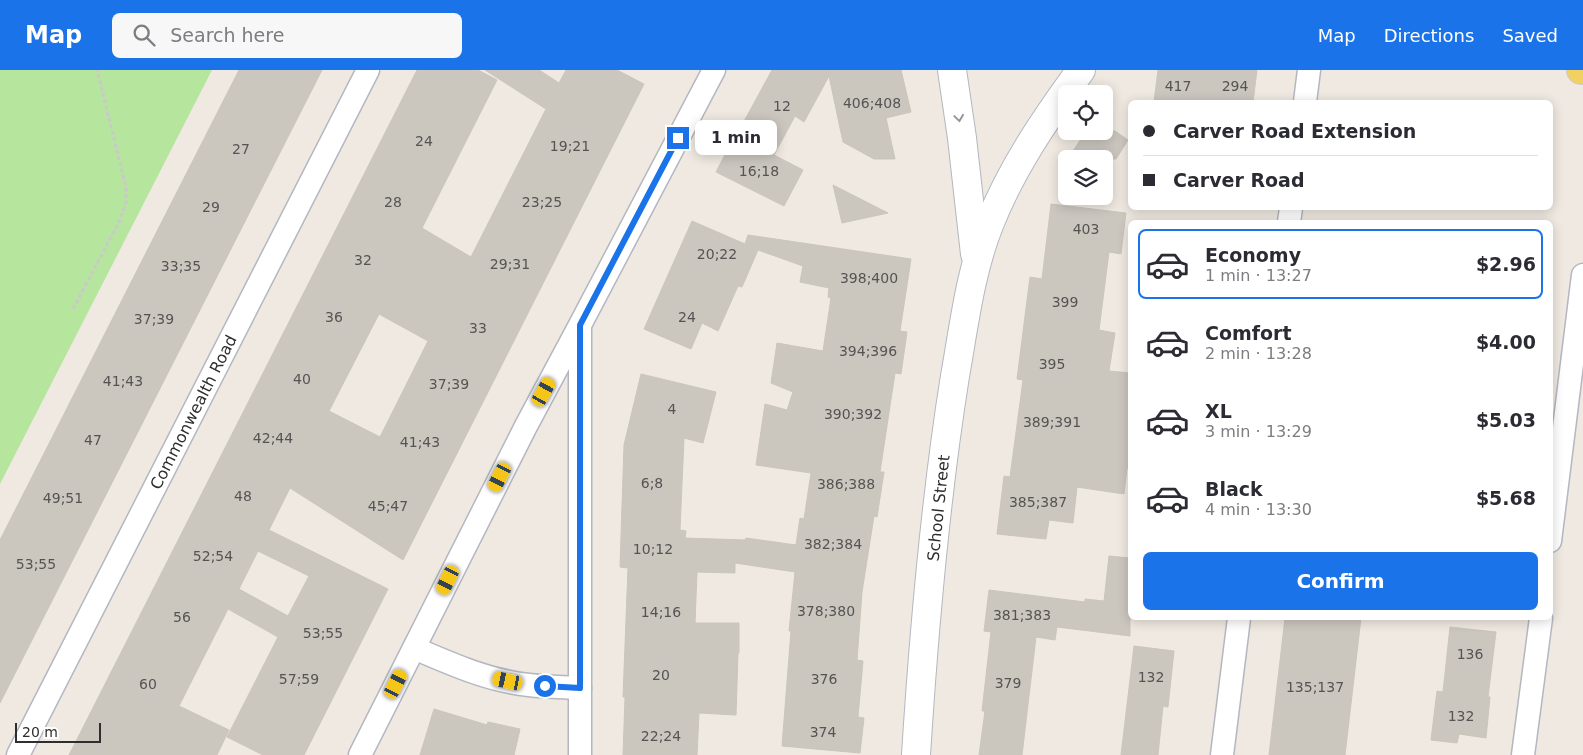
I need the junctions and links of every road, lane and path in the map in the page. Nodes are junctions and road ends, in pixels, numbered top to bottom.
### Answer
1 (97, 70) edge
2 (368, 70) edge
3 (714, 70) edge
4 (952, 70) edge
5 (1081, 70) edge
6 (1309, 70) edge
7 (1305, 100) edge
8 (976, 263) junction
9 (1583, 276) edge
10 (73, 309) dead end
11 (580, 325) junction
12 (1553, 517) edge
13 (1239, 620) edge
14 (1540, 620) edge
15 (414, 648) junction
16 (580, 688) junction
17 (18, 755) edge
18 (360, 755) edge
19 (580, 755) edge
20 (916, 755) edge
21 (1222, 755) edge
22 (1523, 755) edge

1 - 10 path
2 - 17 street, Commonwealth Road
3 - 11 street
4 -> 8 street, School Street
5 - 8 street, School Street
6 - 7 street
8 - 20 street, School Street
9 - 12 street
11 - 15 street
11 - 16 street
13 - 21 street
14 - 22 street
15 - 16 street
15 - 18 street
16 - 19 street

